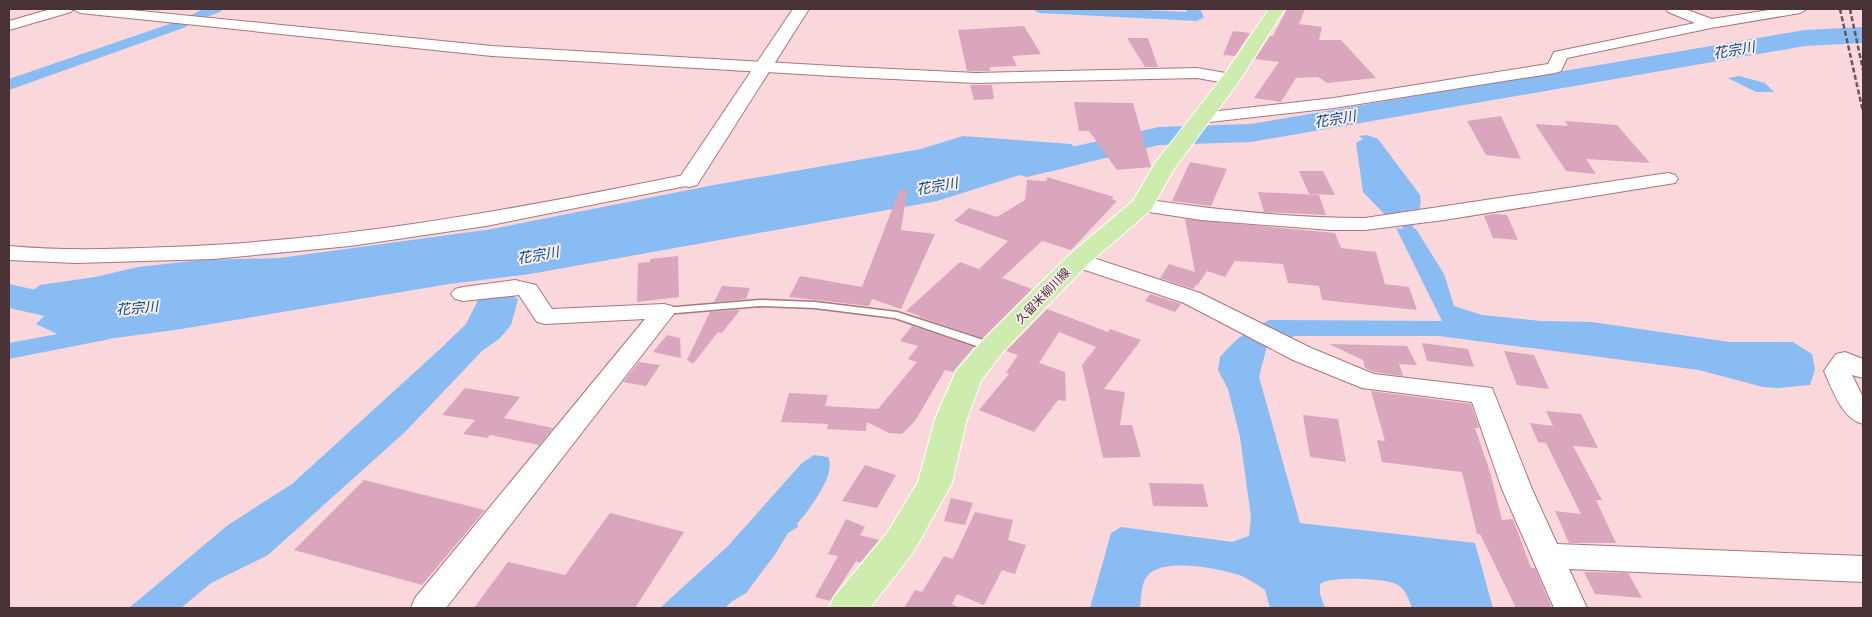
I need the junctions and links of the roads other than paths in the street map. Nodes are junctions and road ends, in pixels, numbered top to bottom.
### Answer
1 (66, 9) edge
2 (80, 9) edge
3 (240, 9) edge
4 (801, 9) edge
5 (1277, 9) edge
6 (1673, 9) edge
7 (1800, 9) edge
8 (210, 23) junction
9 (1711, 24) junction
10 (9, 26) edge
11 (762, 67) junction
12 (1231, 79) junction
13 (1198, 122) junction
14 (689, 180) joint
15 (1668, 180) dead end
16 (1143, 205) junction
17 (9, 253) edge
18 (1078, 260) junction
19 (463, 294) dead end
20 (664, 311) junction
21 (992, 347) junction
22 (1863, 370) edge
23 (1863, 415) edge
24 (1546, 556) junction
25 (1863, 569) edge
26 (427, 608) edge
27 (848, 608) edge
28 (1570, 608) edge

1 - 10 street
2 - 8 street
3 - 8 street
4 - 11 street
5 - 12 main road, 久留米柳川線
6 - 9 street
7 - 9 street
8 - 11 street
9 - 13 street
11 - 12 street
11 - 14 street
12 - 13 main road, 久留米柳川線
13 - 16 main road, 久留米柳川線
14 - 17 street
15 - 16 street
16 - 18 main road, 久留米柳川線
18 - 21 main road, 久留米柳川線
18 - 24 street
19 - 20 street
20 - 21 lane
20 - 26 street
21 - 27 main road, 久留米柳川線
22 - 23 street
24 - 25 street
24 - 28 street

